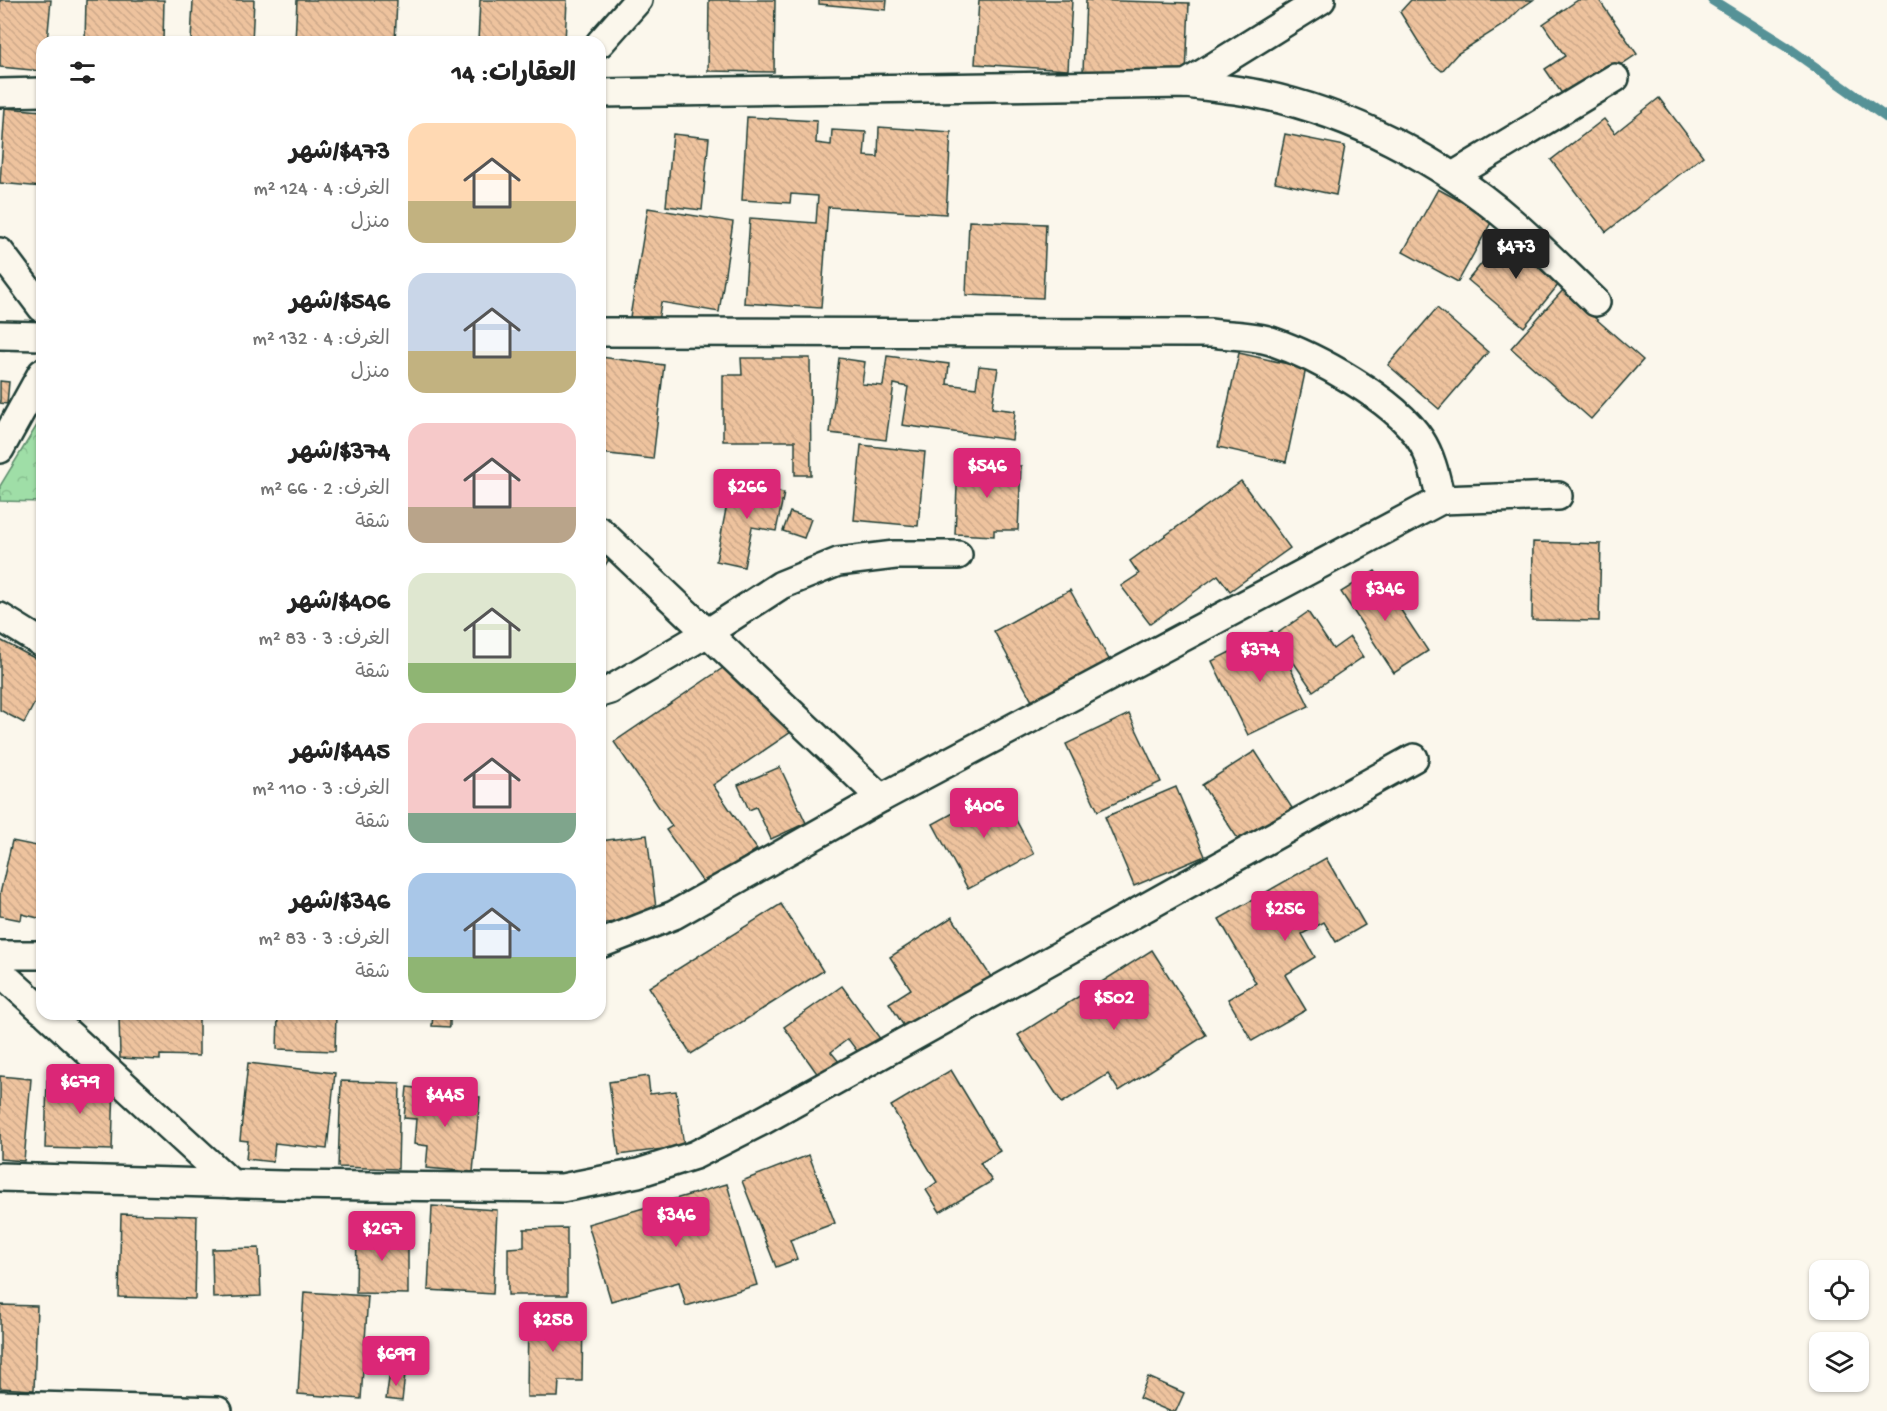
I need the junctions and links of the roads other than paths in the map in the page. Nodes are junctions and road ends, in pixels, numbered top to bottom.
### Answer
1 (638, 0) edge
2 (1322, 0) edge
3 (606, 36) edge
4 (1614, 78) dead end
5 (1186, 84) junction
6 (36, 92) edge
7 (0, 93) edge
8 (606, 93) edge
9 (1453, 176) junction
10 (0, 252) edge
11 (36, 300) edge
12 (1596, 302) dead end
13 (606, 332) edge
14 (0, 335) edge
15 (36, 336) edge
16 (36, 384) edge
17 (0, 449) edge
18 (1558, 496) dead end
19 (1441, 500) junction
20 (606, 537) edge
21 (958, 555) dead end
22 (0, 617) edge
23 (707, 633) junction
24 (36, 639) edge
25 (606, 691) edge
26 (1414, 758) dead end
27 (881, 798) junction
28 (606, 942) edge
29 (0, 955) edge
30 (36, 956) edge
31 (0, 972) edge
32 (36, 1005) edge
33 (53, 1020) edge
34 (0, 1177) edge
35 (232, 1184) junction
36 (0, 1405) edge
37 (218, 1411) edge

1 - 3 street
2 - 5 street
4 - 9 street
5 - 8 street
5 - 9 street
6 - 7 street
9 - 12 street
10 - 11 street
13 - 19 street
14 - 15 street
16 - 17 street
18 - 19 street
19 - 27 street
20 - 23 street
21 - 23 street
22 - 24 street
23 - 25 street
23 - 27 street
26 - 35 street
27 - 28 street
29 - 30 street
31 - 32 street
33 - 35 street
34 - 35 street
36 - 37 street

